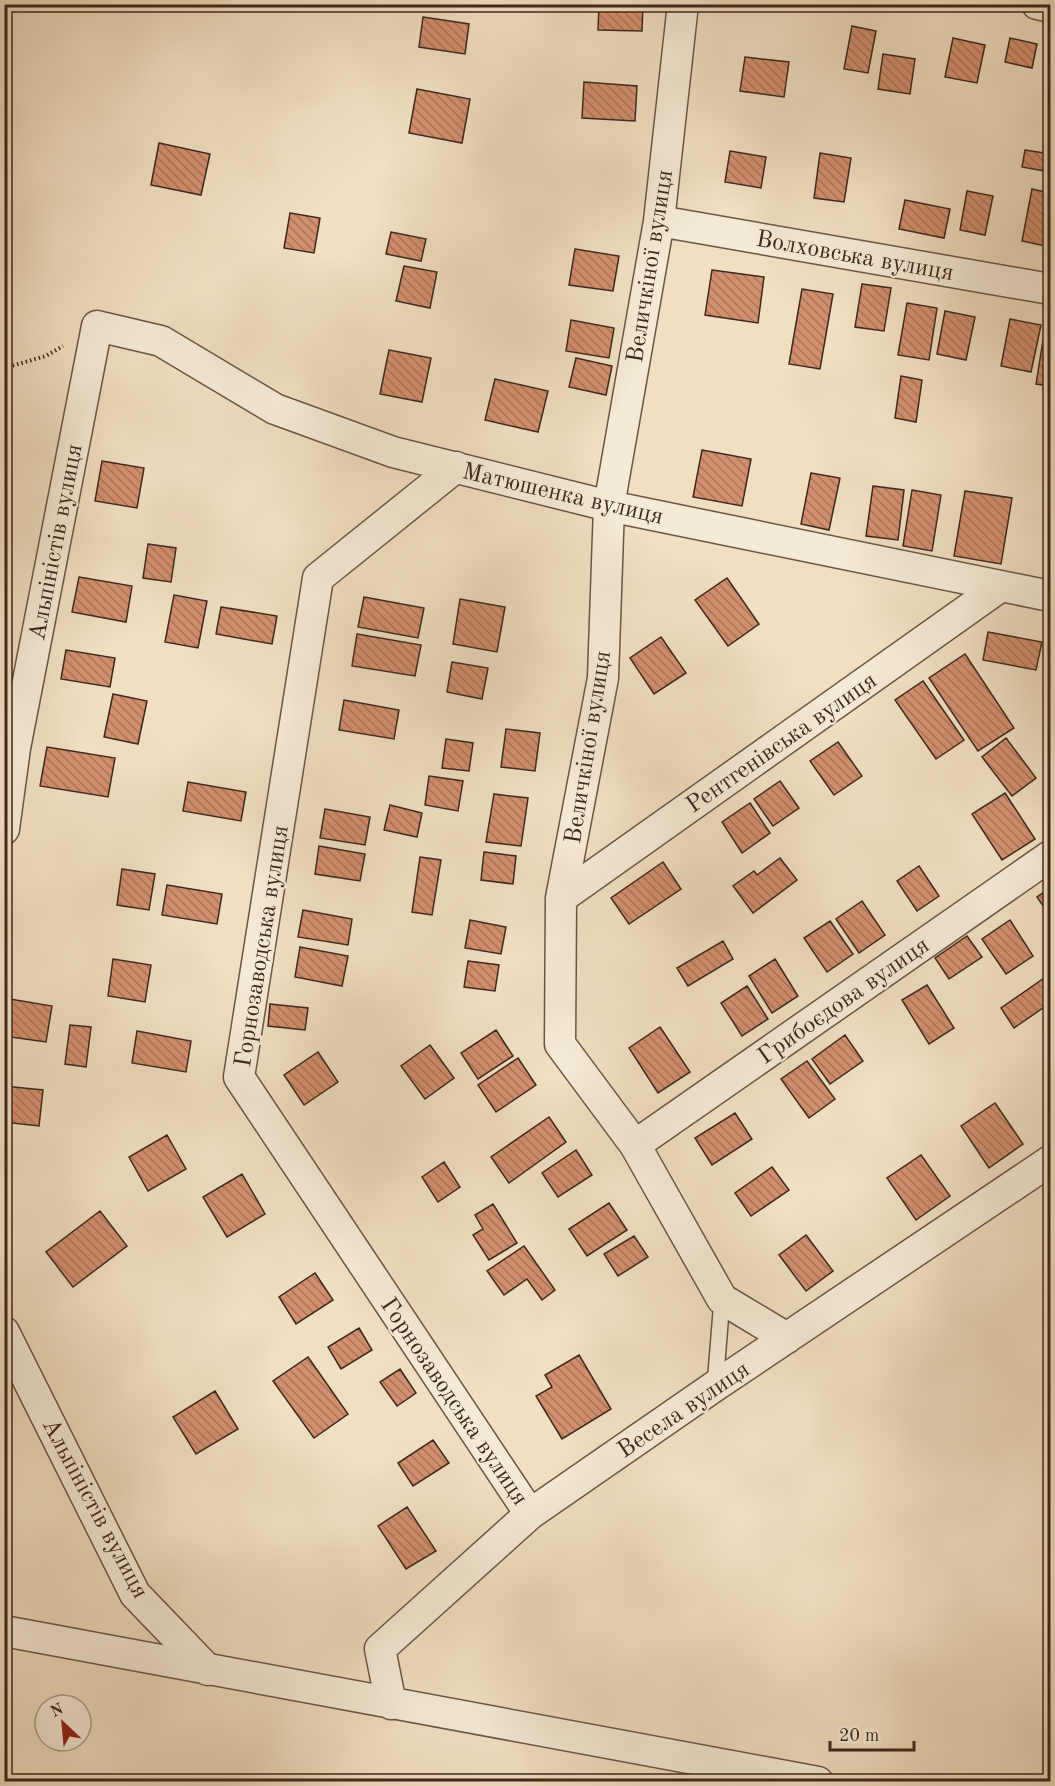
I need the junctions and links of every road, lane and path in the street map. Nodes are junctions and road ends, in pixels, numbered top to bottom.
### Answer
1 (683, 4) edge
2 (1037, 4) edge
3 (1050, 7) edge
4 (659, 221) junction
5 (1050, 288) edge
6 (98, 326) junction
7 (4, 368) edge
8 (456, 467) junction
9 (609, 506) junction
10 (1001, 586) junction
11 (1050, 596) edge
12 (4, 829) edge
13 (1050, 856) edge
14 (561, 898) junction
15 (635, 1145) junction
16 (1050, 1161) edge
17 (722, 1299) junction
18 (4, 1332) edge
19 (787, 1338) junction
20 (715, 1386) junction
21 (530, 1514) junction
22 (4, 1631) edge
23 (208, 1670) junction
24 (391, 1704) junction
25 (818, 1782) edge

1 - 4 street, Величкіної вулиця
2 - 3 street
4 - 5 street, Волховська вулиця
4 - 9 street, Величкіної вулиця
6 - 7 path
6 - 8 street, Матюшенка вулиця
6 - 12 street, Альпіністів вулиця
8 - 9 street, Матюшенка вулиця
8 - 21 street, Горнозаводська вулиця
9 - 10 street, Матюшенка вулиця
9 - 14 street, Величкіної вулиця
10 - 11 street, Матюшенка вулиця
10 - 14 street, Рентгенівська вулиця
13 - 15 street, Грибоєдова вулиця
14 - 15 street, Величкіної вулиця
15 - 17 street, Величкіної вулиця
16 - 19 street, Весела вулиця
17 - 19 street, Величкіної вулиця
17 - 20 lane
18 - 23 street, Альпіністів вулиця
19 - 20 street, Весела вулиця
20 - 21 street, Весела вулиця
21 - 24 street, Весела вулиця
22 - 23 street
23 - 24 street
24 - 25 street

